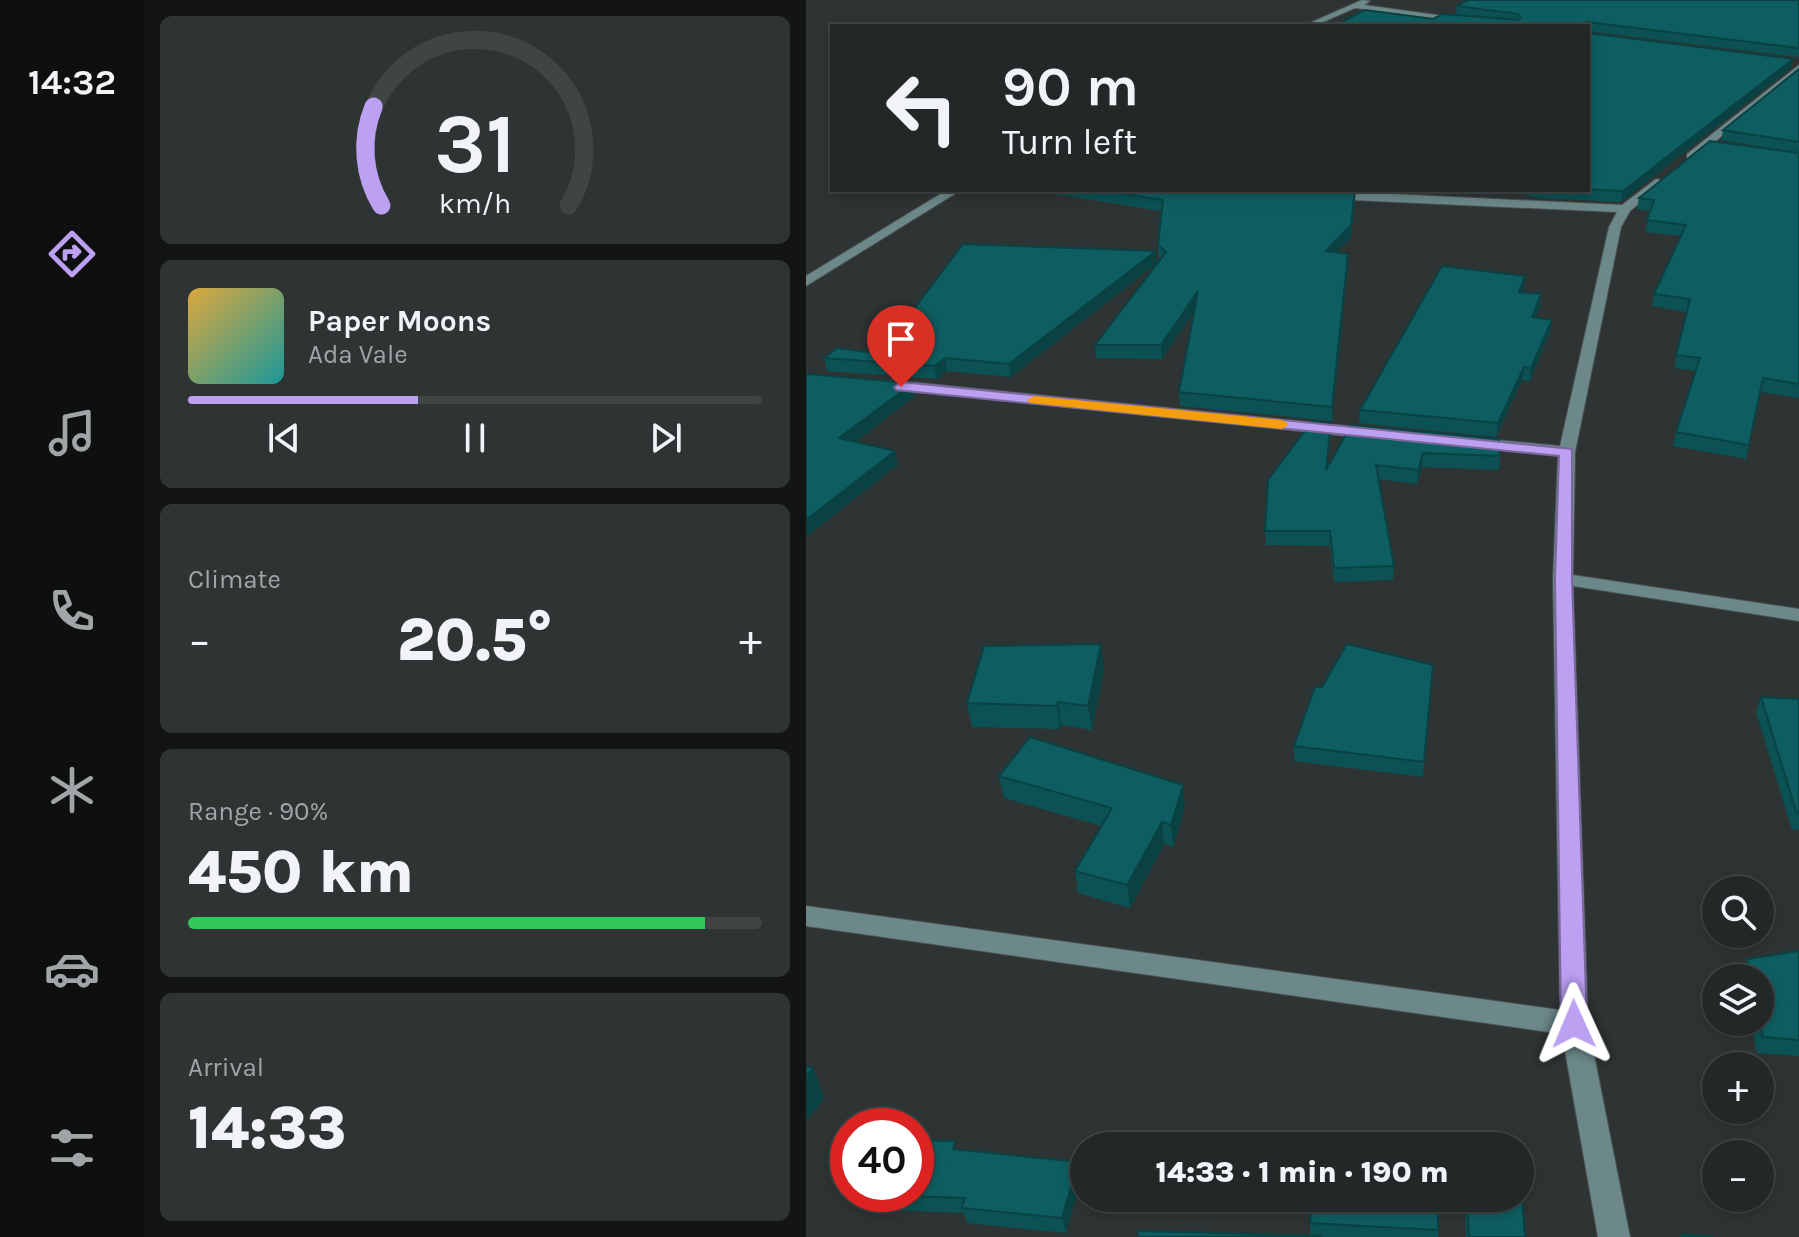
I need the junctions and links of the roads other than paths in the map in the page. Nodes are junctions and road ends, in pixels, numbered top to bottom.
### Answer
1 (1369, 0) edge
2 (1355, 6) junction
3 (1312, 24) edge
4 (1497, 24) edge
5 (1794, 64) edge
6 (952, 192) edge
7 (1323, 195) edge
8 (1625, 209) junction
9 (806, 282) edge
10 (869, 383) edge
11 (1392, 435) edge
12 (1456, 441) edge
13 (1567, 452) junction
14 (1563, 579) junction
15 (1799, 615) edge
16 (806, 916) edge
17 (1574, 1024) junction
18 (1614, 1237) edge

1 - 2 street
2 - 3 street
2 - 4 street
5 - 8 street
6 - 9 street
7 - 8 street
8 - 13 street
10 - 11 street
12 - 13 street
13 - 14 street
14 - 15 street
14 - 17 street
16 - 17 street
17 - 18 street

